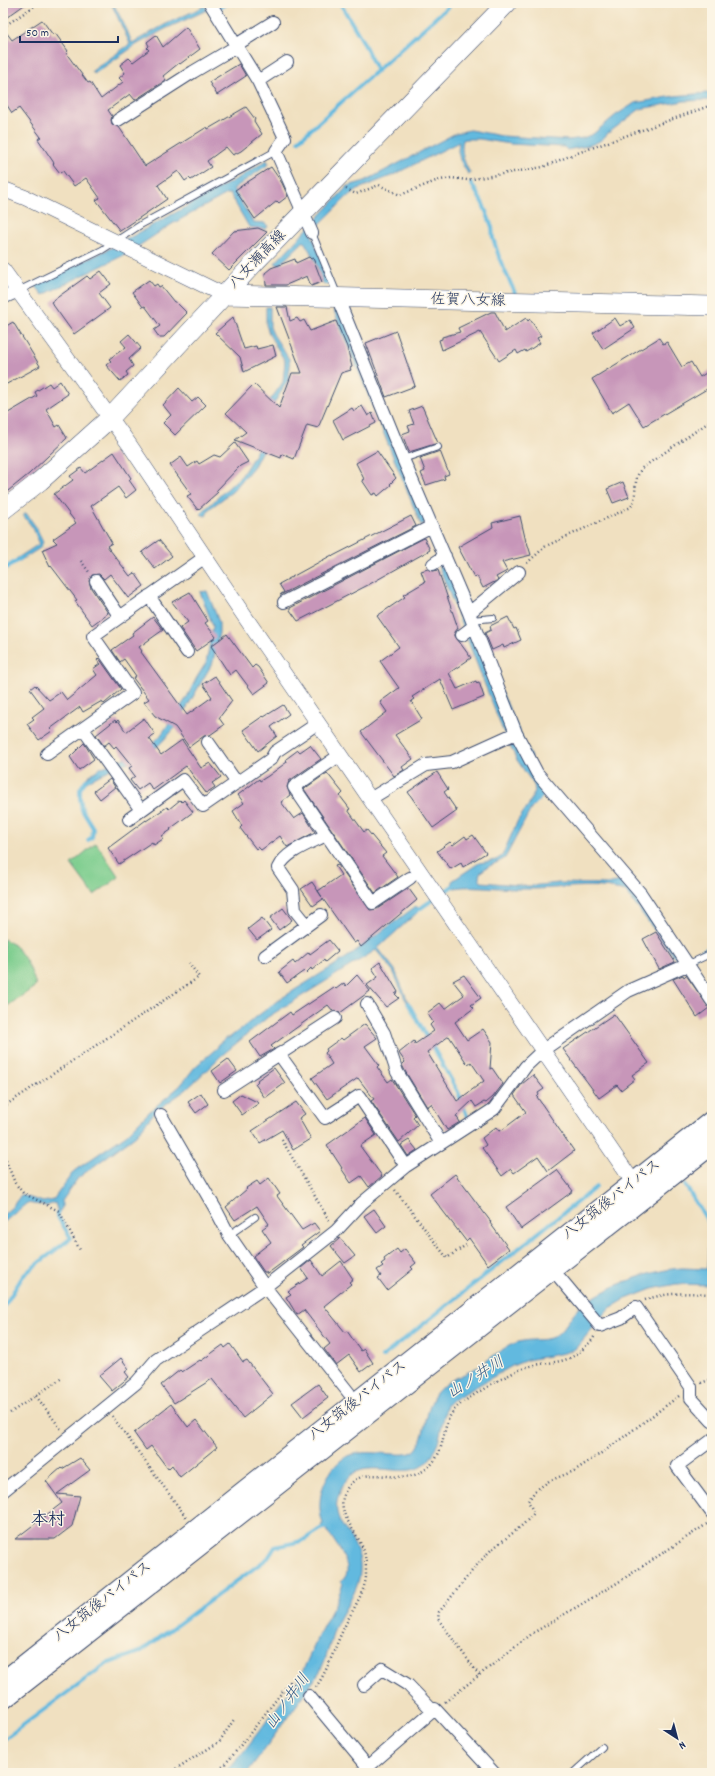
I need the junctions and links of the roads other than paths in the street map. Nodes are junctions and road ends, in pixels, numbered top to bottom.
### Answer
1 (210, 3) edge
2 (507, 3) edge
3 (273, 22) dead end
4 (236, 46) junction
5 (287, 62) dead end
6 (258, 81) junction
7 (118, 120) dead end
8 (276, 151) junction
9 (3, 189) edge
10 (308, 223) junction
11 (117, 241) junction
12 (3, 270) edge
13 (18, 291) junction
14 (224, 295) junction
15 (3, 298) edge
16 (338, 299) junction
17 (712, 306) edge
18 (110, 418) junction
19 (390, 426) junction
20 (379, 432) dead end
21 (438, 447) dead end
22 (403, 459) junction
23 (3, 510) edge
24 (432, 526) junction
25 (445, 556) junction
26 (205, 557) junction
27 (433, 564) dead end
28 (519, 572) road end
29 (96, 581) dead end
30 (149, 596) junction
31 (284, 602) dead end
32 (120, 617) junction
33 (493, 618) dead end
34 (471, 620) junction
35 (462, 635) dead end
36 (187, 652) dead end
37 (318, 723) junction
38 (83, 728) junction
39 (516, 734) junction
40 (208, 742) dead end
41 (47, 754) dead end
42 (340, 755) junction
43 (237, 783) junction
44 (370, 798) junction
45 (141, 810) junction
46 (129, 819) dead end
47 (326, 835) junction
48 (410, 878) dead end
49 (321, 915) dead end
50 (307, 925) junction
51 (712, 953) edge
52 (266, 956) dead end
53 (689, 964) junction
54 (712, 1001) edge
55 (367, 1004) dead end
56 (335, 1018) dead end
57 (543, 1050) junction
58 (279, 1054) junction
59 (224, 1090) dead end
60 (161, 1115) dead end
61 (712, 1121) edge
62 (441, 1143) junction
63 (712, 1144) edge
64 (406, 1166) junction
65 (639, 1190) junction
66 (255, 1217) dead end
67 (229, 1236) junction
68 (559, 1277) dead end
69 (265, 1287) junction
70 (349, 1393) dead end
71 (712, 1421) edge
72 (712, 1440) edge
73 (3, 1491) edge
74 (712, 1513) edge
75 (3, 1682) edge
76 (364, 1685) dead end
77 (309, 1696) road end
78 (3, 1699) edge
79 (434, 1710) junction
80 (602, 1747) dead end
81 (364, 1770) edge
82 (494, 1773) edge
83 (573, 1773) edge

1 - 4 street
2 - 10 main road, 八女瀬高線
3 - 4 street
4 - 6 street
4 - 7 street
5 - 6 street
6 - 8 street
8 - 10 street
8 - 11 lane
9 - 11 street
10 - 14 main road, 八女瀬高線
10 - 16 lane
11 - 13 lane
11 - 14 street
12 - 13 street
13 - 15 street
13 - 18 street
14 - 16 main road, 佐賀八女線
14 - 18 main road, 八女瀬高線
16 - 17 main road, 佐賀八女線
16 - 19 street
18 - 23 main road, 八女瀬高線
18 - 26 street
19 - 20 street
19 - 22 street
21 - 22 lane
22 - 24 street
24 - 25 street
24 - 31 street
25 - 27 street
25 - 34 street
26 - 30 street
26 - 37 street
28 - 34 street
29 - 32 street
30 - 32 street
30 - 36 street
32 - 38 street
33 - 34 lane
34 - 35 street
34 - 39 street
37 - 42 street
37 - 43 street
38 - 41 street
38 - 45 street
39 - 44 street
39 - 53 street
40 - 43 street
42 - 44 street
42 - 47 street
43 - 45 street
44 - 57 street
45 - 46 street
47 - 48 street
47 - 50 street
49 - 50 street
50 - 52 street
51 - 53 lane
53 - 54 street
53 - 57 street
55 - 62 street
56 - 58 street
57 - 62 street
57 - 65 street
58 - 59 street
58 - 64 street
60 - 67 street
61 - 65 highway, 八女筑後バイパス
62 - 64 street
63 - 65 highway, 八女筑後バイパス
64 - 69 street
65 - 75 highway, 八女筑後バイパス
65 - 78 highway, 八女筑後バイパス
66 - 67 lane
67 - 69 street
68 - 71 street
69 - 70 street
69 - 73 street
72 - 74 street
76 - 79 street
77 - 81 street
79 - 81 street
79 - 82 street
80 - 83 lane

